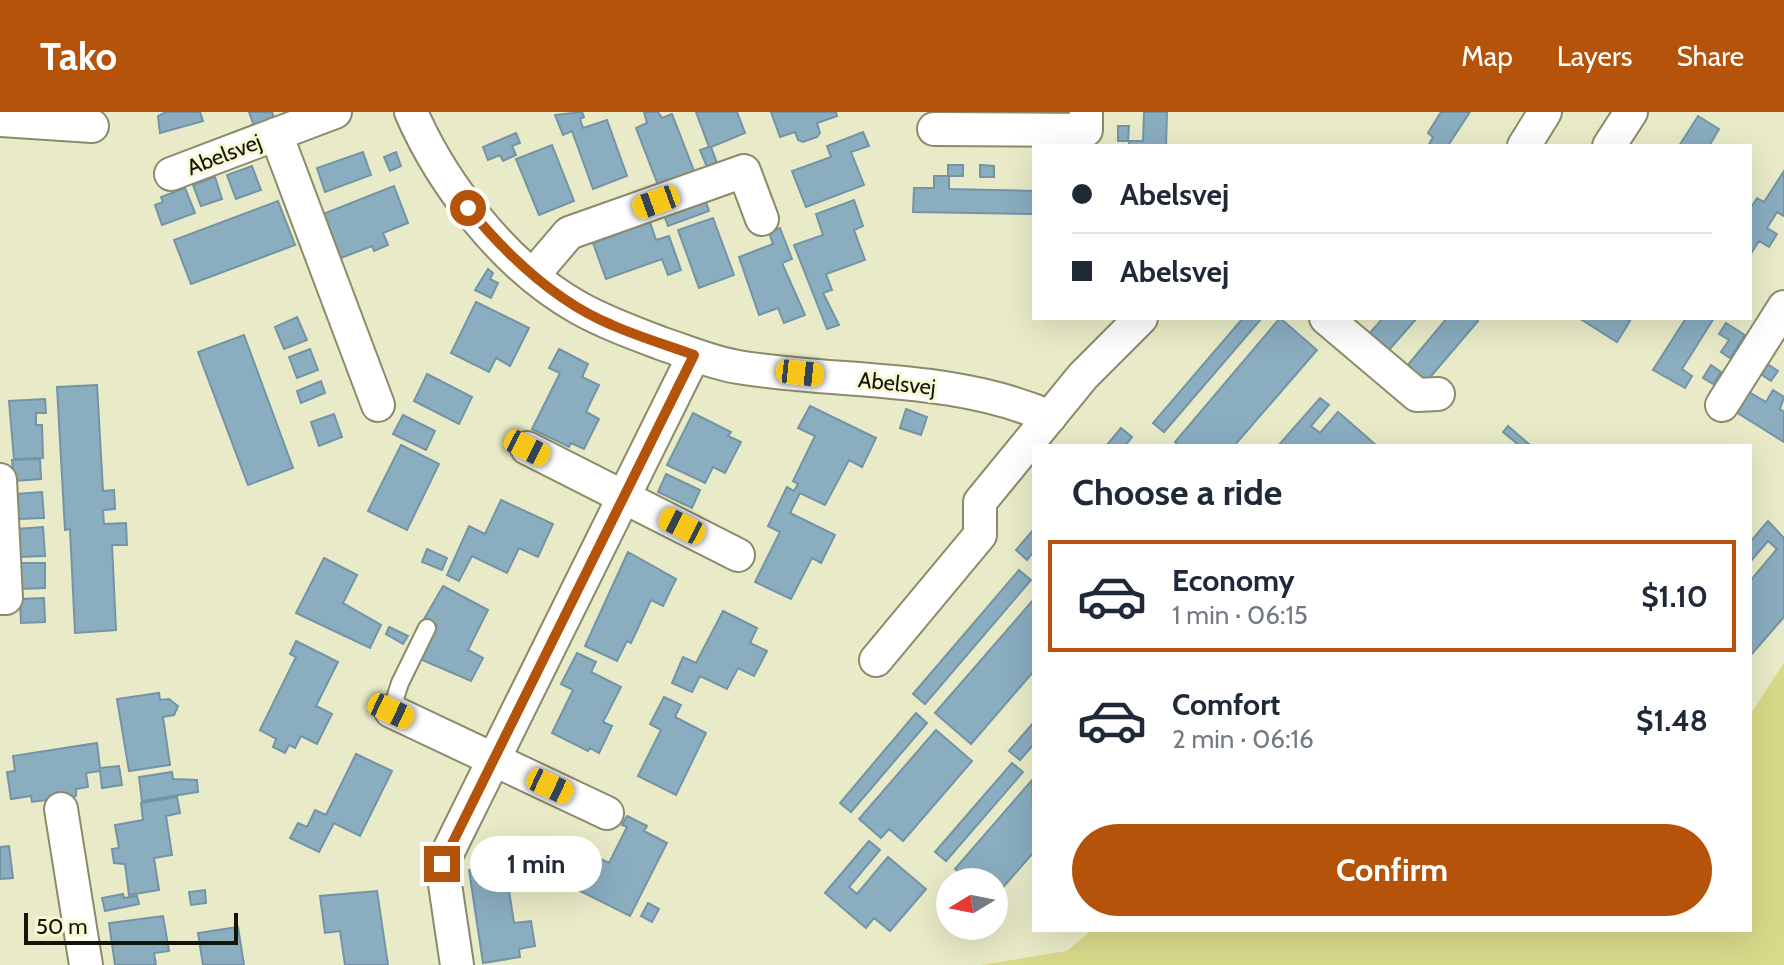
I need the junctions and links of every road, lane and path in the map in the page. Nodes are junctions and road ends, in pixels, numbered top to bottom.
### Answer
1 (335, 112) edge
2 (411, 112) edge
3 (1086, 112) edge
4 (1545, 112) edge
5 (1631, 112) edge
6 (0, 120) edge
7 (1014, 122) edge
8 (92, 126) dead end
9 (934, 129) dead end
10 (276, 134) junction
11 (1525, 144) edge
12 (1610, 144) edge
13 (171, 174) dead end
14 (762, 219) dead end
15 (534, 274) junction
16 (1784, 307) edge
17 (1139, 320) edge
18 (1328, 320) edge
19 (1774, 343) edge
20 (694, 355) junction
21 (1438, 394) dead end
22 (378, 405) dead end
23 (1722, 405) dead end
24 (1050, 417) junction
25 (527, 448) dead end
26 (0, 480) edge
27 (626, 498) junction
28 (738, 555) dead end
29 (0, 598) edge
30 (427, 628) dead end
31 (876, 660) dead end
32 (391, 711) joint
33 (492, 758) junction
34 (61, 809) dead end
35 (607, 813) dead end
36 (86, 965) edge
37 (457, 965) edge

1 - 10 street, Abelsvej
2 - 15 street, Abelsvej
3 - 7 street
4 - 11 street
5 - 12 street
6 - 8 street
7 - 9 street
10 - 13 street, Abelsvej
10 - 22 street, Abelsvej
14 - 15 street
15 - 20 street, Abelsvej
16 - 19 street
17 - 24 street
18 - 21 street
19 - 23 street
20 - 24 street, Abelsvej
20 - 27 street
24 - 31 street
25 - 27 street
26 - 29 street
27 - 28 street
27 - 33 street
30 - 32 lane
32 - 33 street
33 - 35 street
33 - 37 street
34 - 36 street

